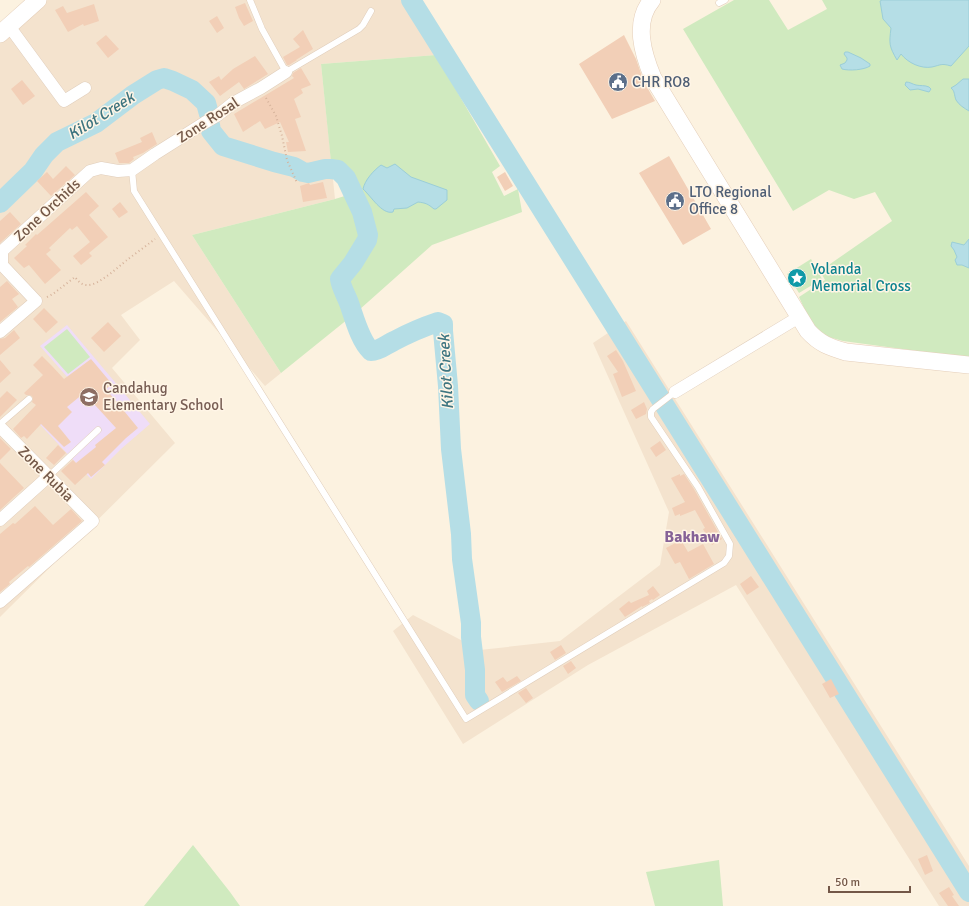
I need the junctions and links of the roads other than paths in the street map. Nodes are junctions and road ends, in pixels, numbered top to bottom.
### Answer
1 (38, 0) edge
2 (250, 0) edge
3 (652, 0) edge
4 (725, 0) edge
5 (719, 4) dead end
6 (370, 12) dead end
7 (4, 30) edge
8 (286, 72) junction
9 (85, 88) dead end
10 (132, 170) junction
11 (799, 317) junction
12 (0, 332) edge
13 (969, 365) edge
14 (675, 392) joint
15 (29, 399) dead end
16 (0, 425) edge
17 (98, 430) dead end
18 (49, 476) junction
19 (0, 520) edge
20 (0, 602) edge

1 - 7 street
2 - 8 lane
3 - 11 street
4 - 5 lane
6 - 8 lane, Zone Rosal
7 - 9 street
8 - 10 street, Zone Rosal
10 - 12 street, Zone Orchids
10 - 14 lane
11 - 13 street
11 - 14 street
15 - 16 lane
16 - 18 street, Zone Rubia
17 - 18 lane
18 - 19 street
18 - 20 street, Zone Rubia

